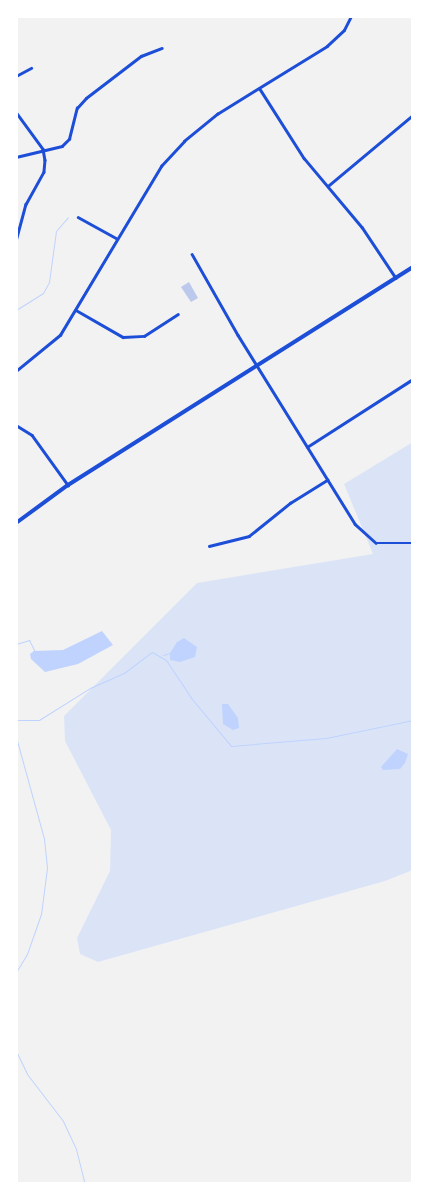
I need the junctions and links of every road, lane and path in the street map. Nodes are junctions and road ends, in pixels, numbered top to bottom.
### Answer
1 (351, 16) edge
2 (162, 48) dead end
3 (31, 68) dead end
4 (16, 76) edge
5 (260, 89) junction
6 (16, 112) edge
7 (413, 115) edge
8 (44, 152) junction
9 (16, 157) edge
10 (328, 186) junction
11 (78, 217) dead end
12 (116, 238) junction
13 (16, 242) edge
14 (192, 254) dead end
15 (413, 267) edge
16 (396, 278) junction
17 (76, 310) junction
18 (178, 314) dead end
19 (257, 366) junction
20 (16, 371) edge
21 (413, 380) edge
22 (16, 425) edge
23 (307, 447) junction
24 (327, 480) junction
25 (68, 485) junction
26 (16, 523) edge
27 (413, 543) edge
28 (209, 546) dead end

1 - 5 street
2 - 8 street
3 - 4 street
5 - 10 street
5 - 12 street
6 - 8 street
7 - 10 street
8 - 9 street
8 - 13 street
10 - 16 street
11 - 12 street
12 - 17 street
14 - 19 street
15 - 16 main road
16 - 19 main road
17 - 18 street
17 - 20 street
19 - 23 street
19 - 25 main road
21 - 23 street
22 - 25 street
23 - 24 street
24 - 27 street
24 - 28 street
25 - 26 main road

